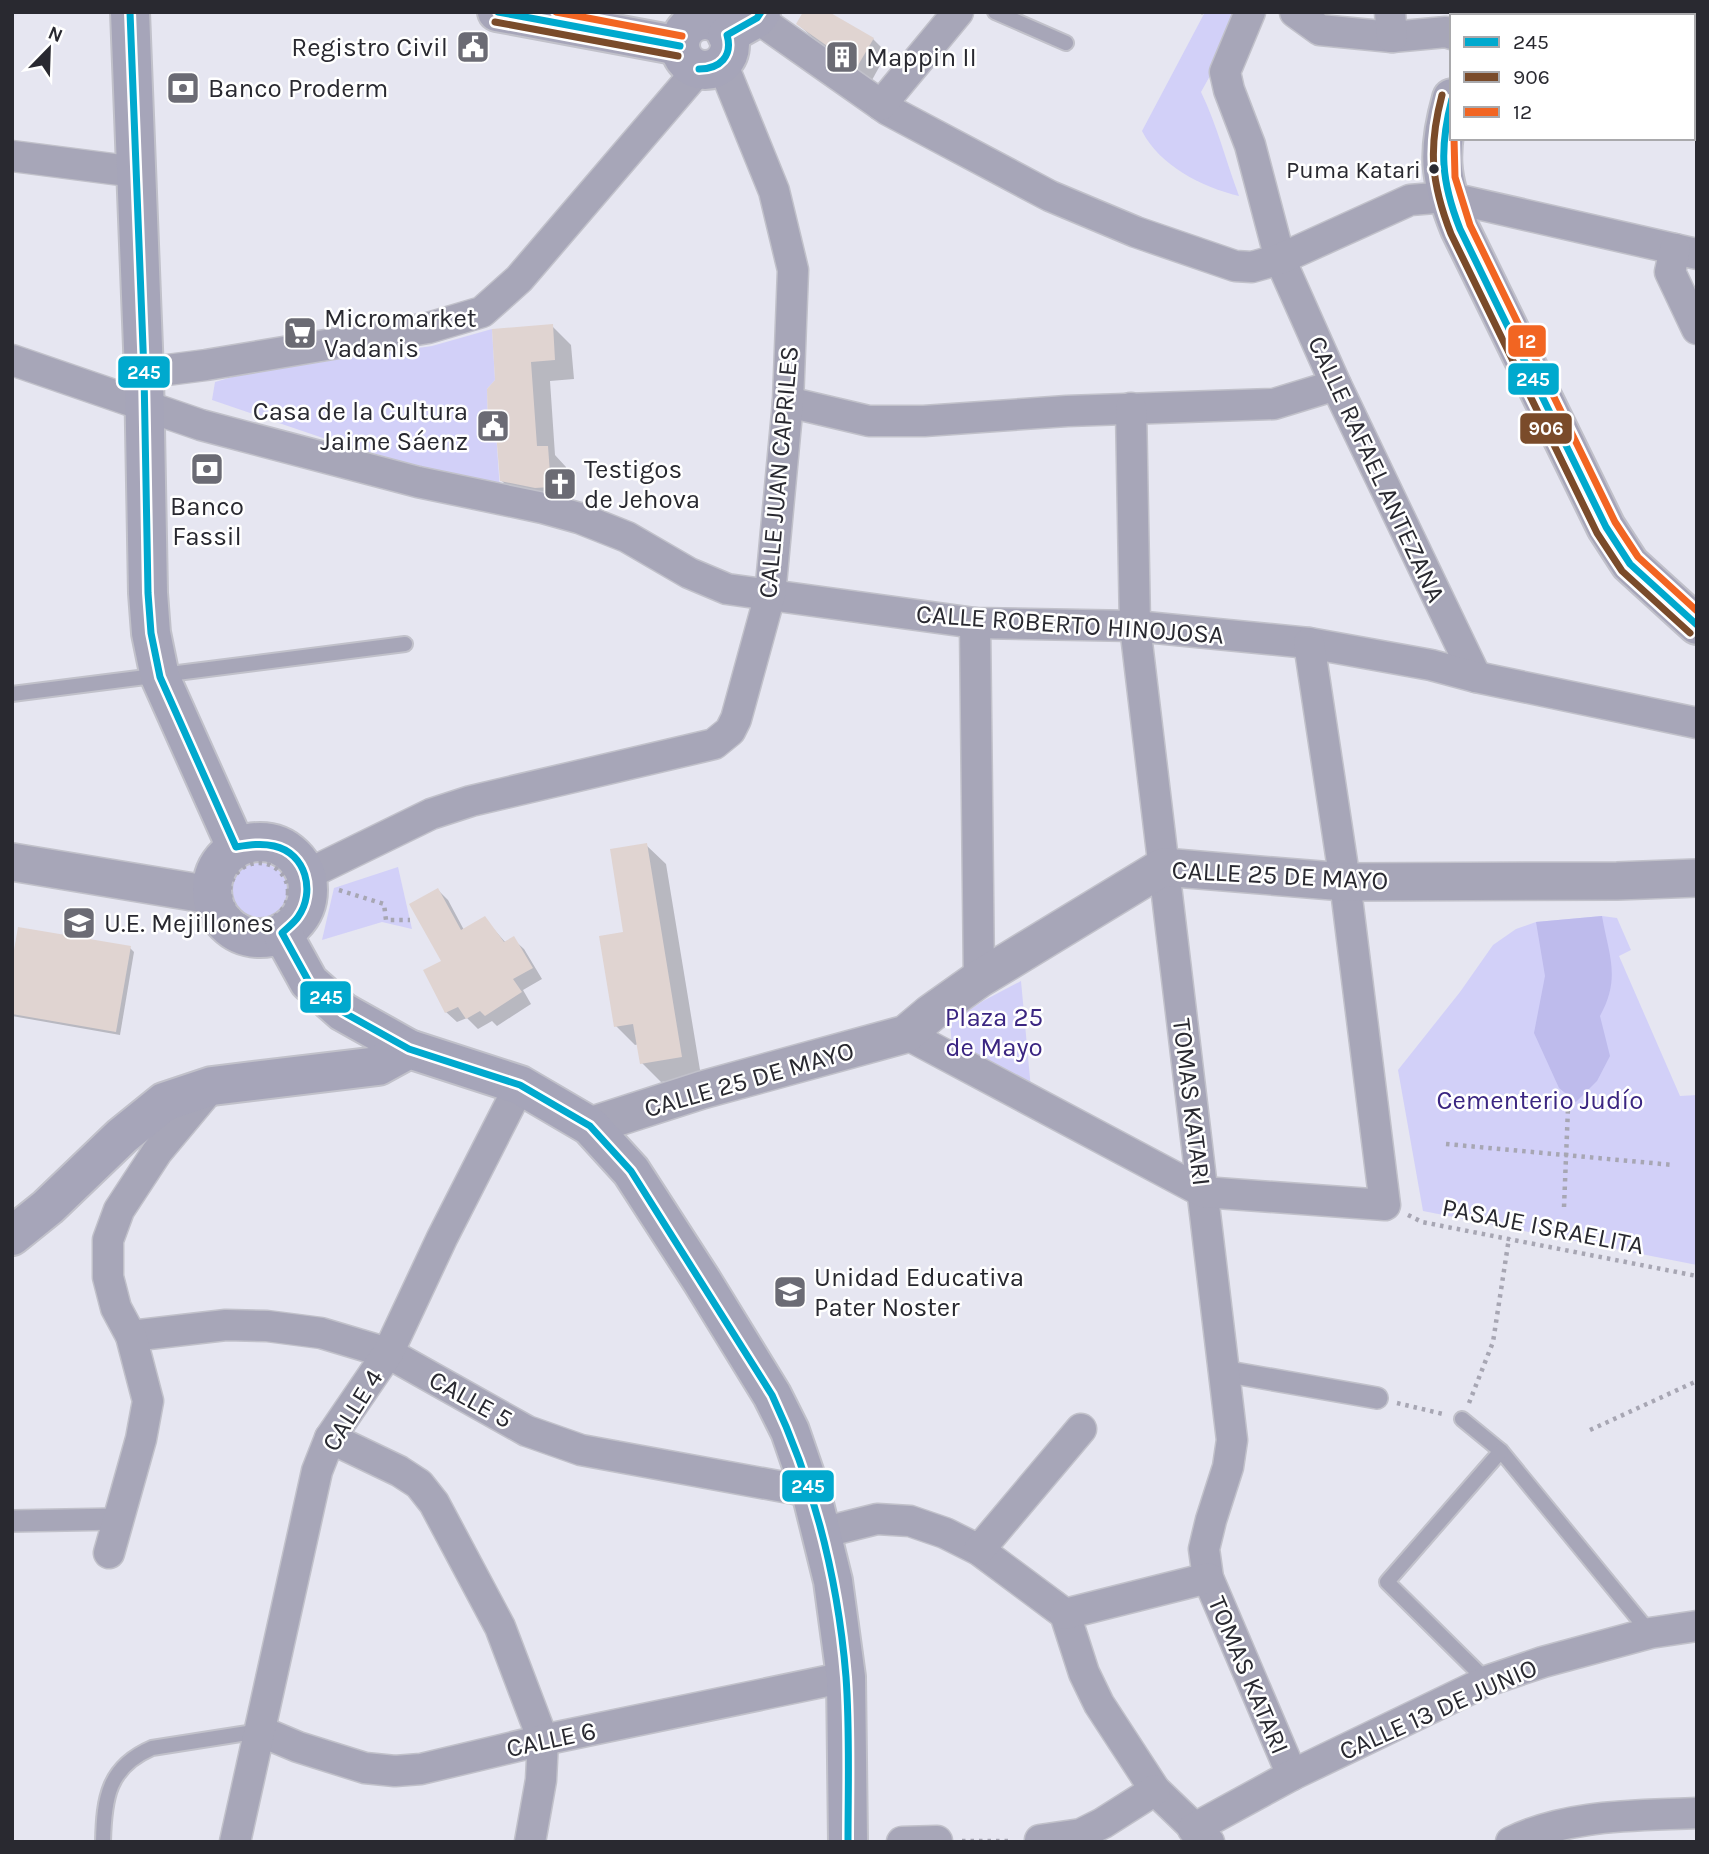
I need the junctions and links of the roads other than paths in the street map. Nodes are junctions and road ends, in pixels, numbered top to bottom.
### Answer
1 (130, 12) edge
2 (497, 12) edge
3 (958, 12) edge
4 (995, 12) edge
5 (1250, 12) edge
6 (1296, 12) edge
7 (535, 15) edge
8 (1391, 25) edge
9 (1450, 33) edge
10 (724, 40) edge
11 (1066, 43) dead end
12 (881, 105) junction
13 (1450, 106) edge
14 (12, 156) edge
15 (136, 172) junction
16 (1447, 197) junction
17 (1686, 252) edge
18 (1280, 259) junction
19 (1697, 328) edge
20 (12, 360) edge
21 (1336, 385) junction
22 (145, 388) junction
23 (788, 402) junction
24 (1131, 408) junction
25 (770, 595) junction
26 (975, 623) junction
27 (1697, 625) edge
28 (1135, 626) junction
29 (1309, 643) junction
30 (405, 644) dead end
31 (160, 677) junction
32 (1476, 677) junction
33 (12, 694) edge
34 (1697, 723) edge
35 (236, 847) junction
36 (12, 862) edge
37 (1163, 867) junction
38 (1697, 878) edge
39 (1345, 882) junction
40 (309, 885) junction
41 (211, 895) junction
42 (282, 933) junction
43 (979, 979) junction
44 (906, 1034) junction
45 (409, 1049) junction
46 (520, 1085) junction
47 (212, 1086) junction
48 (590, 1126) junction
49 (1203, 1192) junction
50 (12, 1236) edge
51 (131, 1336) junction
52 (388, 1353) junction
53 (1223, 1371) junction
54 (1377, 1398) road end
55 (1462, 1419) road end
56 (1081, 1429) dead end
57 (330, 1438) junction
58 (1501, 1451) junction
59 (811, 1492) junction
60 (119, 1519) junction
61 (12, 1521) edge
62 (821, 1533) junction
63 (979, 1550) junction
64 (109, 1553) dead end
65 (1208, 1578) junction
66 (1065, 1614) junction
67 (1697, 1626) edge
68 (1650, 1633) junction
69 (846, 1676) junction
70 (1487, 1681) junction
71 (260, 1731) junction
72 (543, 1740) junction
73 (1292, 1775) junction
74 (1155, 1790) junction
75 (1697, 1813) edge
76 (1201, 1835) edge
77 (1040, 1840) edge
78 (937, 1841) edge
79 (103, 1842) edge
80 (235, 1842) edge
81 (530, 1842) edge
82 (848, 1842) edge
83 (902, 1842) edge
84 (1511, 1842) edge

1 - 15 main road
2 - 7 main road
3 - 12 street
4 - 11 lane
5 - 18 street, CALLE RAFAEL ANTEZANA
6 - 8 street
7 - 10 main road
8 - 9 street
10 - 12 street
10 - 22 street
10 - 23 street, CALLE JUAN CAPRILES
12 - 18 street
13 - 16 main road
14 - 15 street
15 - 22 main road
16 - 17 street
16 - 18 street
16 - 27 main road
17 - 19 street
18 - 21 street, CALLE RAFAEL ANTEZANA
20 - 22 street, CALLE ROBERTO HINOJOSA
21 - 24 street
21 - 32 street, CALLE RAFAEL ANTEZANA
22 - 25 street, CALLE ROBERTO HINOJOSA
22 - 31 main road
23 - 24 street
23 - 25 street, CALLE JUAN CAPRILES
24 - 28 street, TOMAS KATARI
25 - 26 street, CALLE ROBERTO HINOJOSA
25 - 40 street, CALLE JUAN CAPRILES
26 - 28 street, CALLE ROBERTO HINOJOSA
26 - 43 street
28 - 29 street, CALLE ROBERTO HINOJOSA
28 - 37 street, TOMAS KATARI
29 - 32 street, CALLE ROBERTO HINOJOSA
29 - 39 street
30 - 31 lane
31 - 33 lane
31 - 35 main road
32 - 34 street, CALLE ROBERTO HINOJOSA
35 - 40 main road
35 - 41 main road
36 - 41 street
37 - 39 street, CALLE 25 DE MAYO
37 - 43 street, CALLE 25 DE MAYO
37 - 49 street, TOMAS KATARI
38 - 39 street, CALLE 25 DE MAYO
39 - 49 street
40 - 42 main road
41 - 42 main road
42 - 45 main road
43 - 44 street, CALLE 25 DE MAYO
44 - 48 street, CALLE 25 DE MAYO
44 - 49 street
45 - 46 main road
45 - 47 main road
46 - 48 main road
46 - 52 street, CALLE 4
47 - 50 main road
47 - 51 street
48 - 59 main road
49 - 53 street, TOMAS KATARI
51 - 52 street, CALLE 5
51 - 60 street
52 - 57 street, CALLE 4
52 - 59 street, CALLE 5
53 - 54 street
53 - 65 street, TOMAS KATARI
55 - 58 lane
56 - 63 street
57 - 71 street, CALLE 4
57 - 72 street
58 - 68 lane
58 - 70 lane
59 - 62 main road
60 - 61 street
60 - 64 street
62 - 63 street
62 - 69 main road
63 - 66 street
65 - 66 street
65 - 73 street, TOMAS KATARI
66 - 74 street
67 - 68 street, CALLE 13 DE JUNIO
68 - 70 street, CALLE 13 DE JUNIO
69 - 72 street, CALLE 6
69 - 82 main road
70 - 73 street, CALLE 13 DE JUNIO
71 - 72 street, CALLE 6
71 - 79 lane
71 - 80 street, CALLE 4
72 - 81 street
73 - 76 street, CALLE 13 DE JUNIO
74 - 76 street
74 - 77 street
75 - 84 street
78 - 83 street

